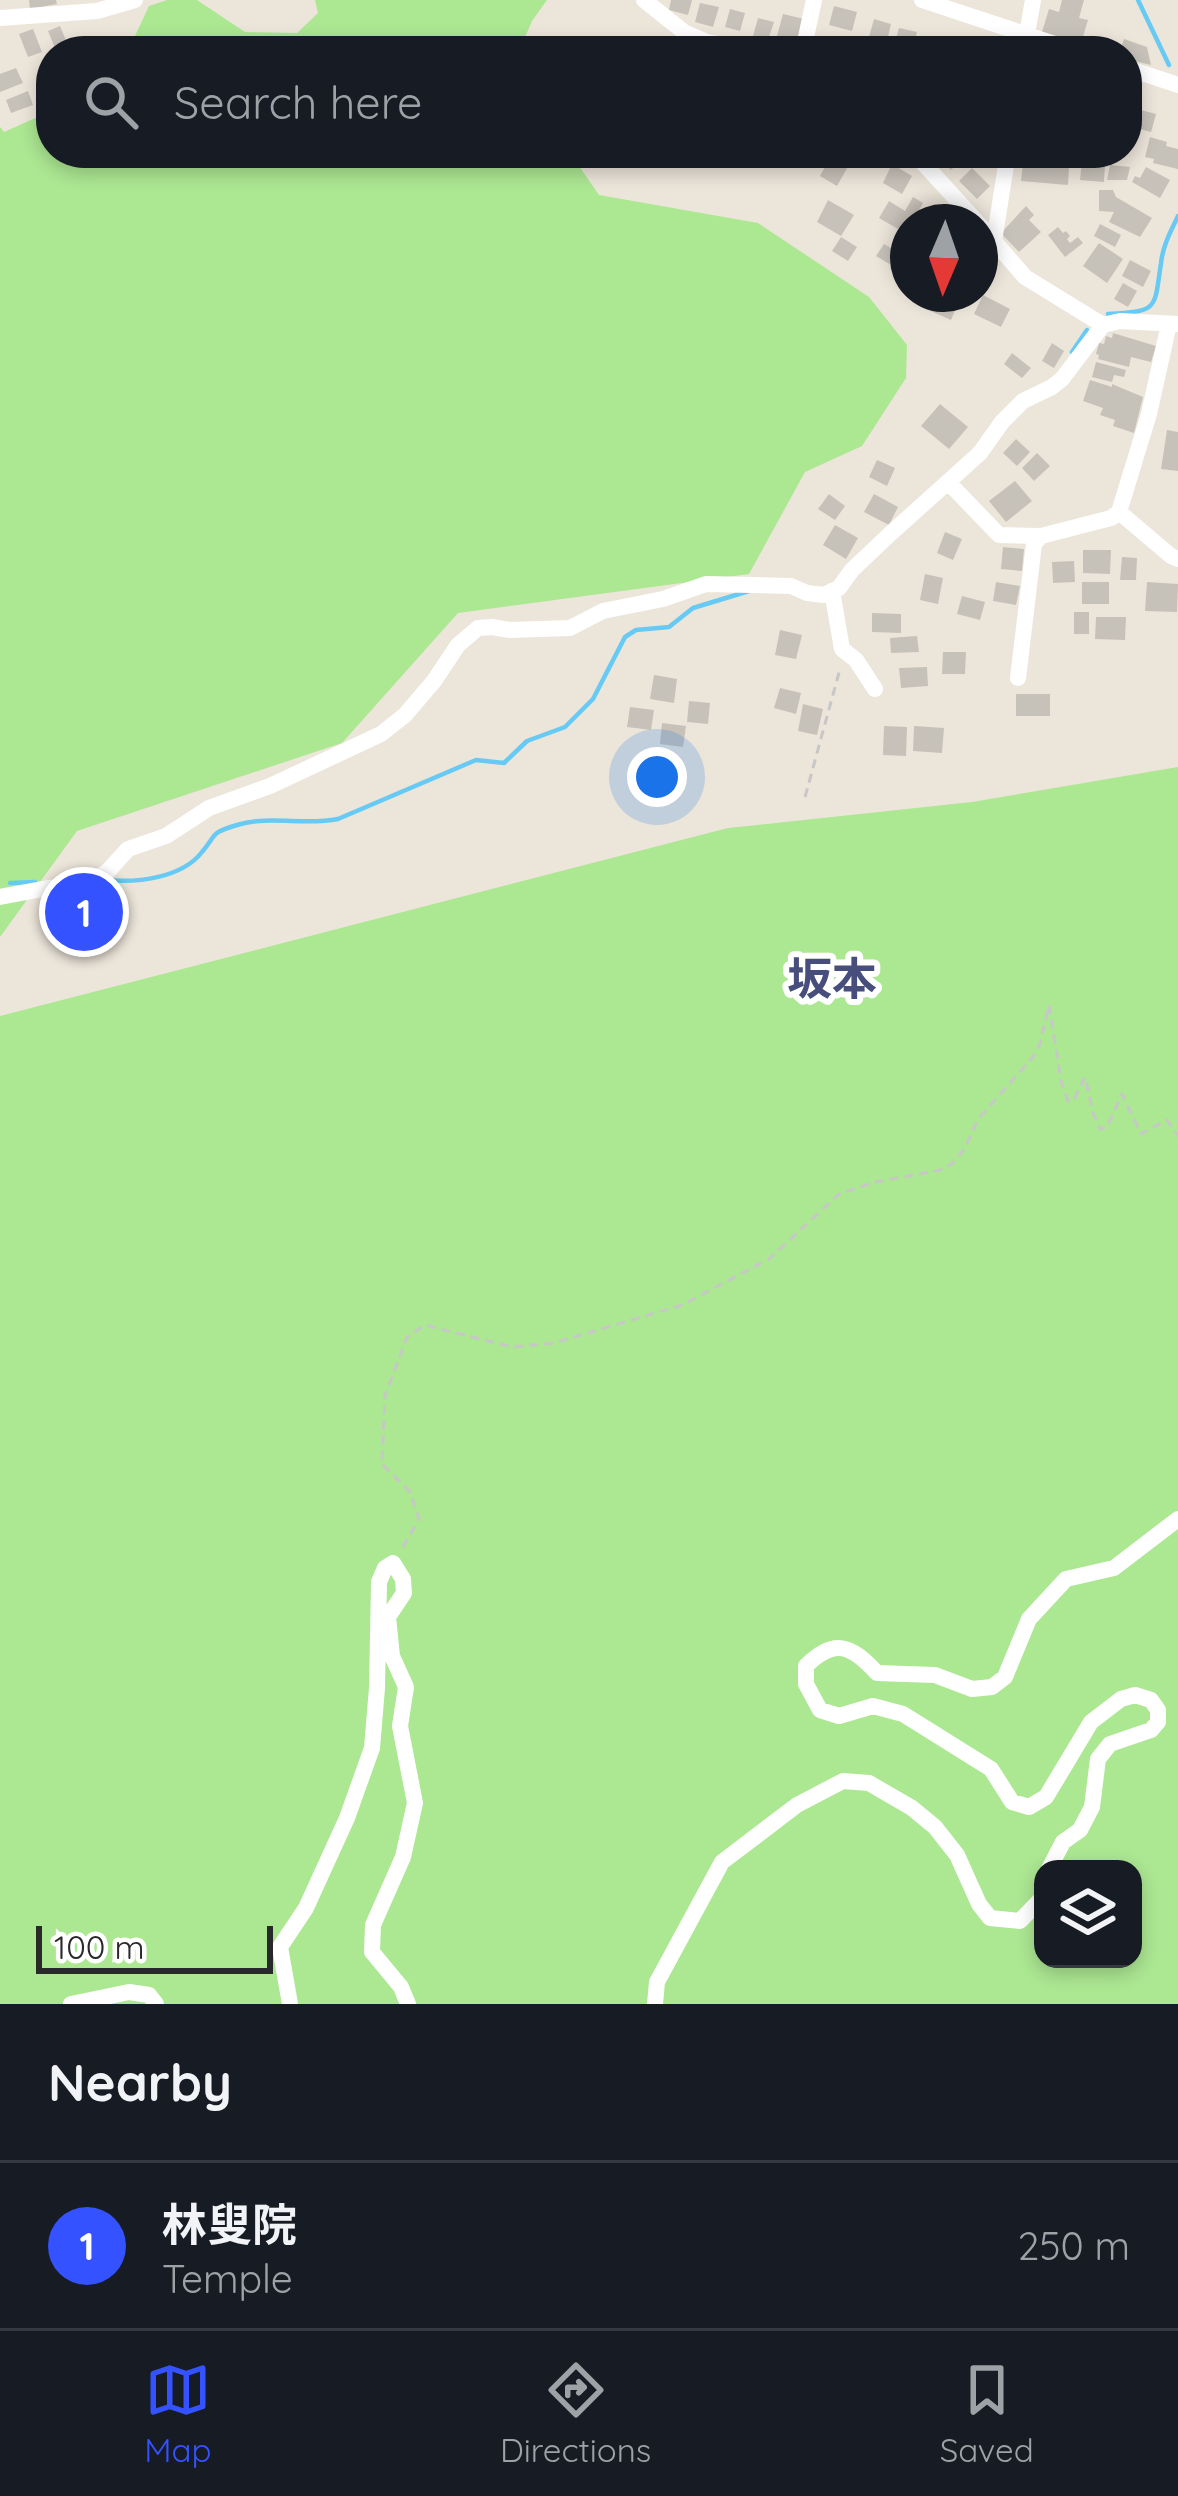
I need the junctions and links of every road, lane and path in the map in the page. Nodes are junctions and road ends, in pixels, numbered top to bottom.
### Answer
1 (133, 0) edge
2 (644, 0) edge
3 (814, 0) edge
4 (922, 0) edge
5 (1033, 0) edge
6 (5, 12) edge
7 (693, 36) edge
8 (806, 36) edge
9 (1008, 36) edge
10 (1026, 36) edge
11 (1142, 73) edge
12 (1178, 85) edge
13 (928, 168) edge
14 (1006, 168) edge
15 (961, 204) edge
16 (998, 216) edge
17 (998, 246) edge
18 (1173, 324) edge
19 (1103, 325) junction
20 (948, 482) junction
21 (1119, 512) junction
22 (1041, 536) junction
23 (1178, 559) edge
24 (832, 591) junction
25 (842, 650) junction
26 (1018, 678) dead end
27 (875, 689) dead end
28 (805, 797) dead end
29 (0, 897) edge
30 (1178, 1136) edge
31 (1178, 1519) edge
32 (393, 1563) junction
33 (1054, 1860) edge
34 (1034, 1906) edge
35 (70, 2004) edge
36 (156, 2004) edge
37 (290, 2004) edge
38 (408, 2004) edge
39 (655, 2004) edge

1 - 6 street
2 - 7 street
3 - 8 street
4 - 9 street
5 - 10 street
11 - 12 street
13 - 15 street
14 - 16 street
17 - 19 street
18 - 19 street
18 - 21 street
19 - 20 street
20 - 22 street
20 - 24 street
21 - 22 street
21 - 23 street
22 - 26 street
24 - 25 street
24 - 29 street
25 - 27 street
25 - 28 path
30 - 32 path
31 - 33 street
32 - 37 street
32 - 38 street
34 - 39 street
35 - 36 street

